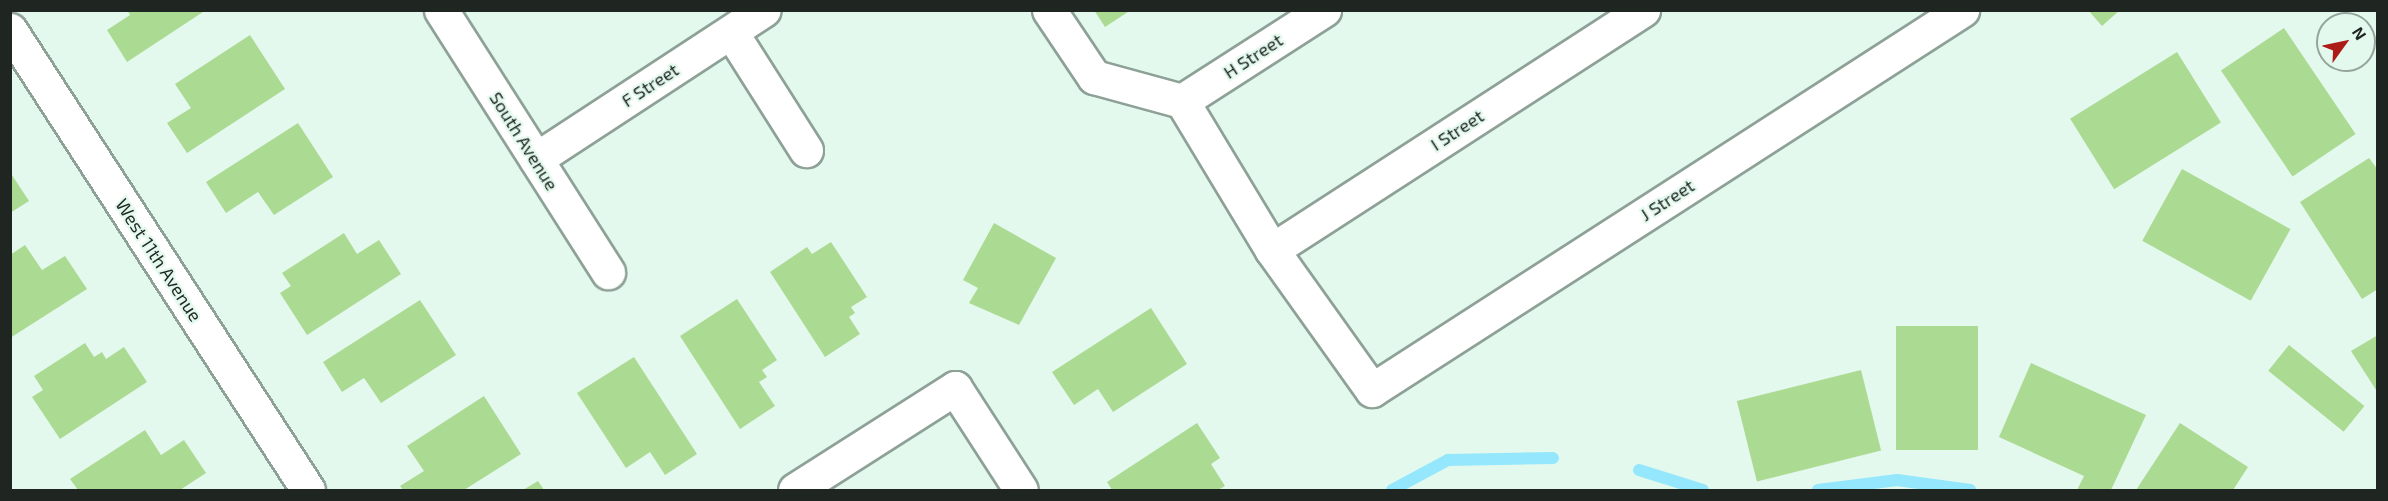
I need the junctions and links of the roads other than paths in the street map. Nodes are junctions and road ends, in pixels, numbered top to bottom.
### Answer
1 (441, 10) edge
2 (764, 10) edge
3 (1049, 10) edge
4 (1324, 10) edge
5 (1642, 10) edge
6 (1962, 10) edge
7 (10, 30) edge
8 (731, 32) junction
9 (1182, 101) junction
10 (806, 150) dead end
11 (536, 159) junction
12 (1272, 250) junction
13 (608, 272) dead end
14 (308, 490) edge
15 (795, 490) edge
16 (1021, 490) edge

1 - 11 street, South Avenue
2 - 8 street, F Street
3 - 9 street
4 - 9 street, H Street
5 - 12 street, I Street
6 - 12 street, J Street
7 - 14 street, West 11th Avenue
8 - 10 street
8 - 11 street, F Street
9 - 12 street
11 - 13 street, South Avenue
15 - 16 street

